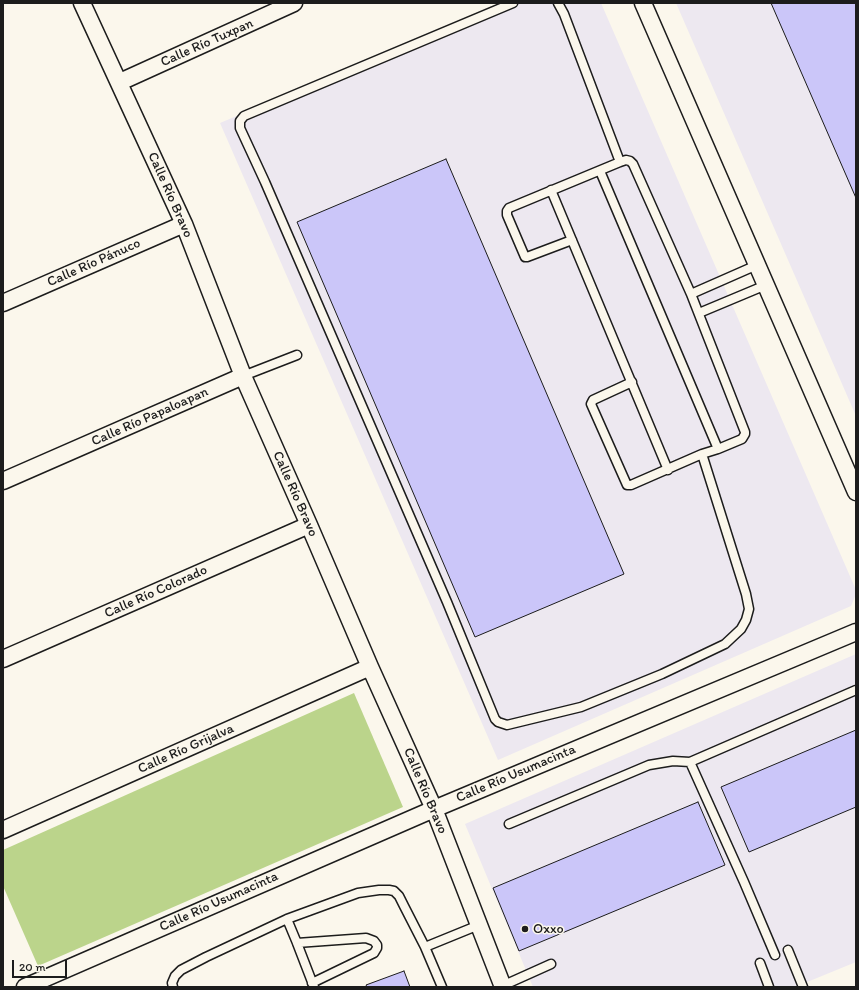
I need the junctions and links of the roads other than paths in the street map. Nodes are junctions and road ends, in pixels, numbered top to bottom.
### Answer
1 (82, 3) edge
2 (294, 3) edge
3 (513, 3) edge
4 (558, 3) edge
5 (643, 3) edge
6 (120, 82) junction
7 (620, 162) junction
8 (600, 170) junction
9 (551, 190) junction
10 (184, 224) junction
11 (572, 240) junction
12 (757, 265) junction
13 (766, 285) junction
14 (692, 294) junction
15 (3, 303) edge
16 (699, 313) junction
17 (297, 355) dead end
18 (243, 376) junction
19 (632, 382) junction
20 (718, 449) junction
21 (702, 454) junction
22 (668, 470) junction
23 (3, 481) edge
24 (856, 492) edge
25 (309, 525) junction
26 (856, 632) edge
27 (3, 659) edge
28 (370, 667) junction
29 (856, 690) edge
30 (690, 762) junction
31 (434, 809) junction
32 (509, 824) dead end
33 (3, 830) edge
34 (286, 919) junction
35 (479, 925) junction
36 (297, 943) junction
37 (425, 947) junction
38 (788, 950) dead end
39 (776, 955) dead end
40 (760, 963) dead end
41 (551, 964) dead end
42 (313, 985) edge
43 (503, 986) edge
44 (24, 987) edge
45 (173, 987) edge
46 (442, 987) edge
47 (769, 987) edge
48 (803, 987) edge

1 - 6 street, Calle Río Bravo
2 - 6 street, Calle Río Tuxpan
3 - 21 lane
4 - 7 lane
5 - 12 street
6 - 10 street, Calle Río Bravo
7 - 8 lane
7 - 14 lane
8 - 9 lane
8 - 20 lane
9 - 11 lane
9 - 11 lane
10 - 15 street, Calle Río Pánuco
10 - 18 street, Calle Río Bravo
11 - 19 lane
12 - 13 street
12 - 14 lane
13 - 16 lane
13 - 24 street
14 - 16 lane
16 - 20 lane
17 - 18 lane, Calle Río Papaloapan
18 - 23 street, Calle Río Papaloapan
18 - 25 street, Calle Río Bravo
19 - 22 lane
19 - 22 lane
20 - 21 lane
21 - 22 lane
25 - 27 street, Calle Río Colorado
25 - 28 street, Calle Río Bravo
26 - 31 street, Calle Río Usumacinta
28 - 31 street, Calle Río Bravo
28 - 33 street, Calle Río Grijalva
29 - 30 lane
30 - 32 lane
30 - 39 lane
31 - 35 street, Calle Río Bravo
31 - 44 street, Calle Río Usumacinta
34 - 36 lane
34 - 37 lane
34 - 45 lane
35 - 37 lane
35 - 43 street, Calle Río Bravo
36 - 42 lane
36 - 42 lane
37 - 46 lane
38 - 48 lane
40 - 47 lane
41 - 43 lane

